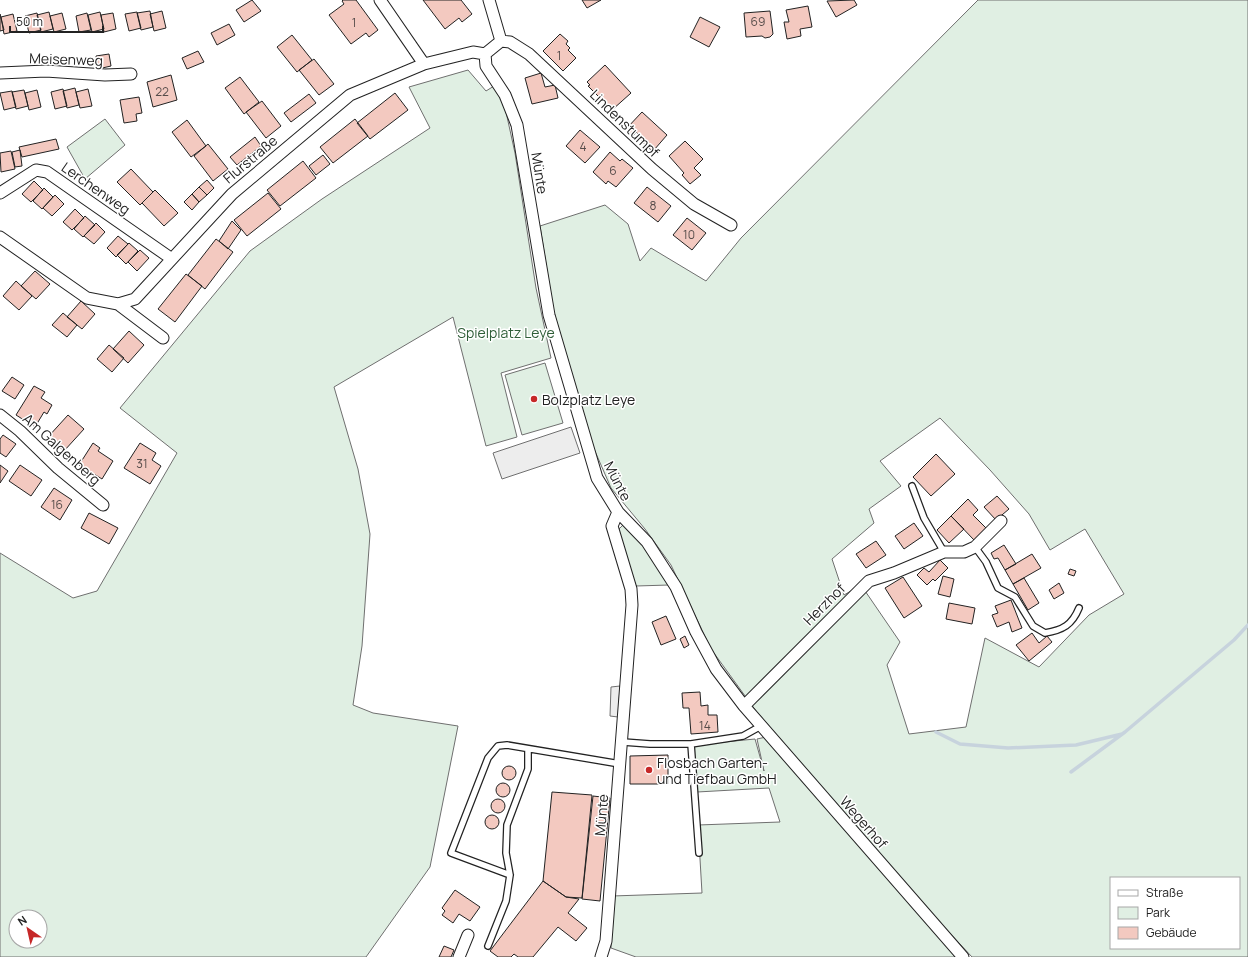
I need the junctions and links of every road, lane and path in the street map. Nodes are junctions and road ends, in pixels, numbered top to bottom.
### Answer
1 (489, 0) edge
2 (384, 1) edge
3 (501, 41) junction
4 (485, 54) junction
5 (424, 64) junction
6 (0, 74) edge
7 (131, 74) dead end
8 (0, 194) edge
9 (731, 225) dead end
10 (0, 238) edge
11 (172, 259) junction
12 (118, 304) junction
13 (163, 338) dead end
14 (0, 415) edge
15 (912, 486) dead end
16 (103, 505) dead end
17 (618, 512) junction
18 (1001, 521) dead end
19 (975, 547) junction
20 (944, 552) junction
21 (1080, 608) dead end
22 (744, 706) junction
23 (761, 726) junction
24 (623, 742) junction
25 (691, 744) junction
26 (528, 749) junction
27 (620, 764) junction
28 (699, 853) dead end
29 (510, 875) junction
30 (468, 935) dead end
31 (488, 946) dead end
32 (602, 956) edge
33 (459, 957) edge
34 (964, 957) edge

1 - 3 street
2 - 5 street
3 - 4 street
3 - 9 street, Lindenstumpf
4 - 5 street, Flurstraße
4 - 17 street, Münte
5 - 11 street, Flurstraße
6 - 7 street, Meisenweg
8 - 11 street, Lerchenweg
10 - 12 street
11 - 12 street, Flurstraße
12 - 13 street
14 - 16 street, Am Galgenberg
15 - 20 lane
17 - 22 street, Wegerhof
17 - 24 street, Münte
18 - 19 street
19 - 20 street, Herzhof
19 - 21 lane
20 - 22 street, Herzhof
22 - 23 street, Wegerhof
23 - 25 lane
23 - 34 street, Wegerhof
24 - 25 lane
24 - 27 street, Münte
25 - 28 lane
26 - 27 lane
26 - 29 lane
26 - 29 lane
27 - 32 street, Münte
29 - 31 lane
30 - 33 street

